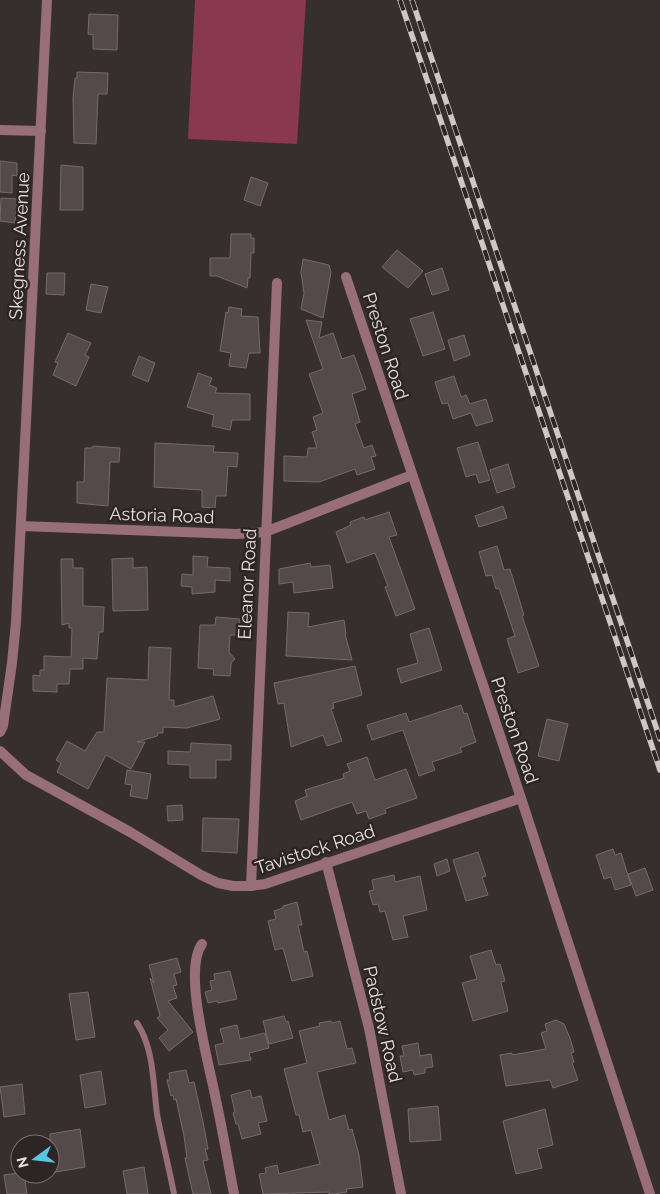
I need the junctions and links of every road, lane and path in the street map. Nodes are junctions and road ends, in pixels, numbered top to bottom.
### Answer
1 (48, 0) edge
2 (0, 130) edge
3 (41, 131) junction
4 (346, 278) dead end
5 (277, 283) dead end
6 (412, 476) junction
7 (21, 526) junction
8 (265, 532) junction
9 (0, 732) edge
10 (0, 752) edge
11 (521, 798) junction
12 (326, 862) junction
13 (251, 886) junction
14 (202, 944) dead end
15 (137, 1023) dead end
16 (174, 1194) edge
17 (234, 1194) edge
18 (401, 1194) edge
19 (650, 1194) edge

1 - 3 street, Skegness Avenue
2 - 3 street
3 - 7 street, Skegness Avenue
4 - 6 street, Preston Road
5 - 8 street, Eleanor Road
6 - 8 street, Astoria Road
6 - 11 street, Preston Road
7 - 8 street, Astoria Road
7 - 9 street, Skegness Avenue
8 - 13 street, Eleanor Road
10 - 13 street, Tavistock Road
11 - 12 street, Tavistock Road
11 - 19 street, Preston Road
12 - 13 street, Tavistock Road
12 - 18 street, Padstow Road
14 - 17 street
15 - 16 lane

